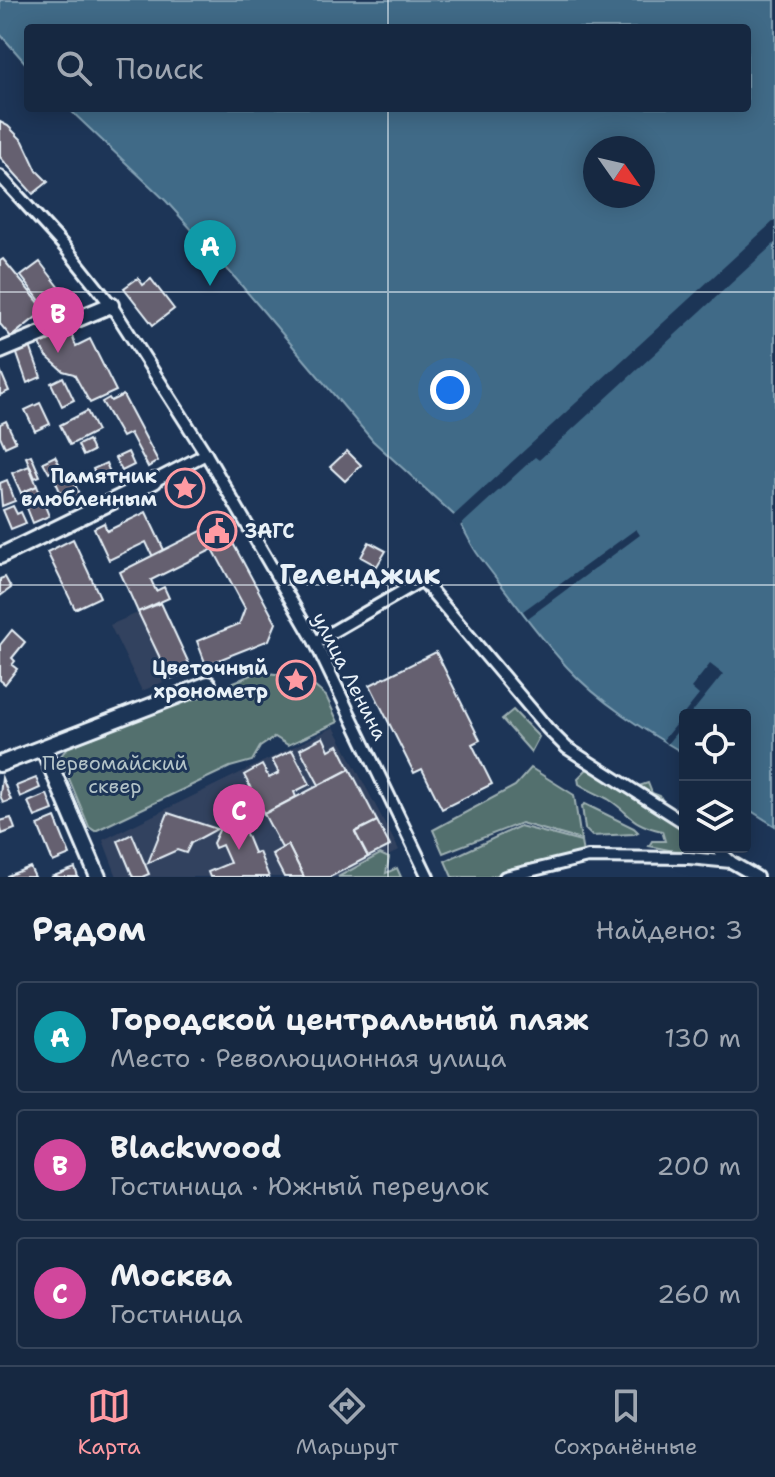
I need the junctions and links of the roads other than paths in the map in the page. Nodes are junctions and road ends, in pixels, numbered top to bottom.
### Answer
1 (0, 176) edge
2 (111, 305) junction
3 (0, 351) edge
4 (206, 454) junction
5 (154, 481) joint
6 (0, 556) edge
7 (315, 642) junction
8 (208, 684) dead end
9 (43, 748) junction
10 (0, 764) edge
11 (679, 819) edge
12 (721, 853) edge
13 (731, 862) junction
14 (98, 877) edge
15 (428, 877) edge
16 (505, 877) edge
17 (757, 877) edge

1 - 2 street, улица Ленина
2 - 3 street
2 - 4 street, улица Ленина
4 - 5 street
4 - 7 street, улица Ленина
5 - 6 street
7 - 11 street
7 - 15 street, улица Ленина
8 - 9 street
9 - 10 street
9 - 14 street
12 - 13 street
13 - 16 street
13 - 17 street

